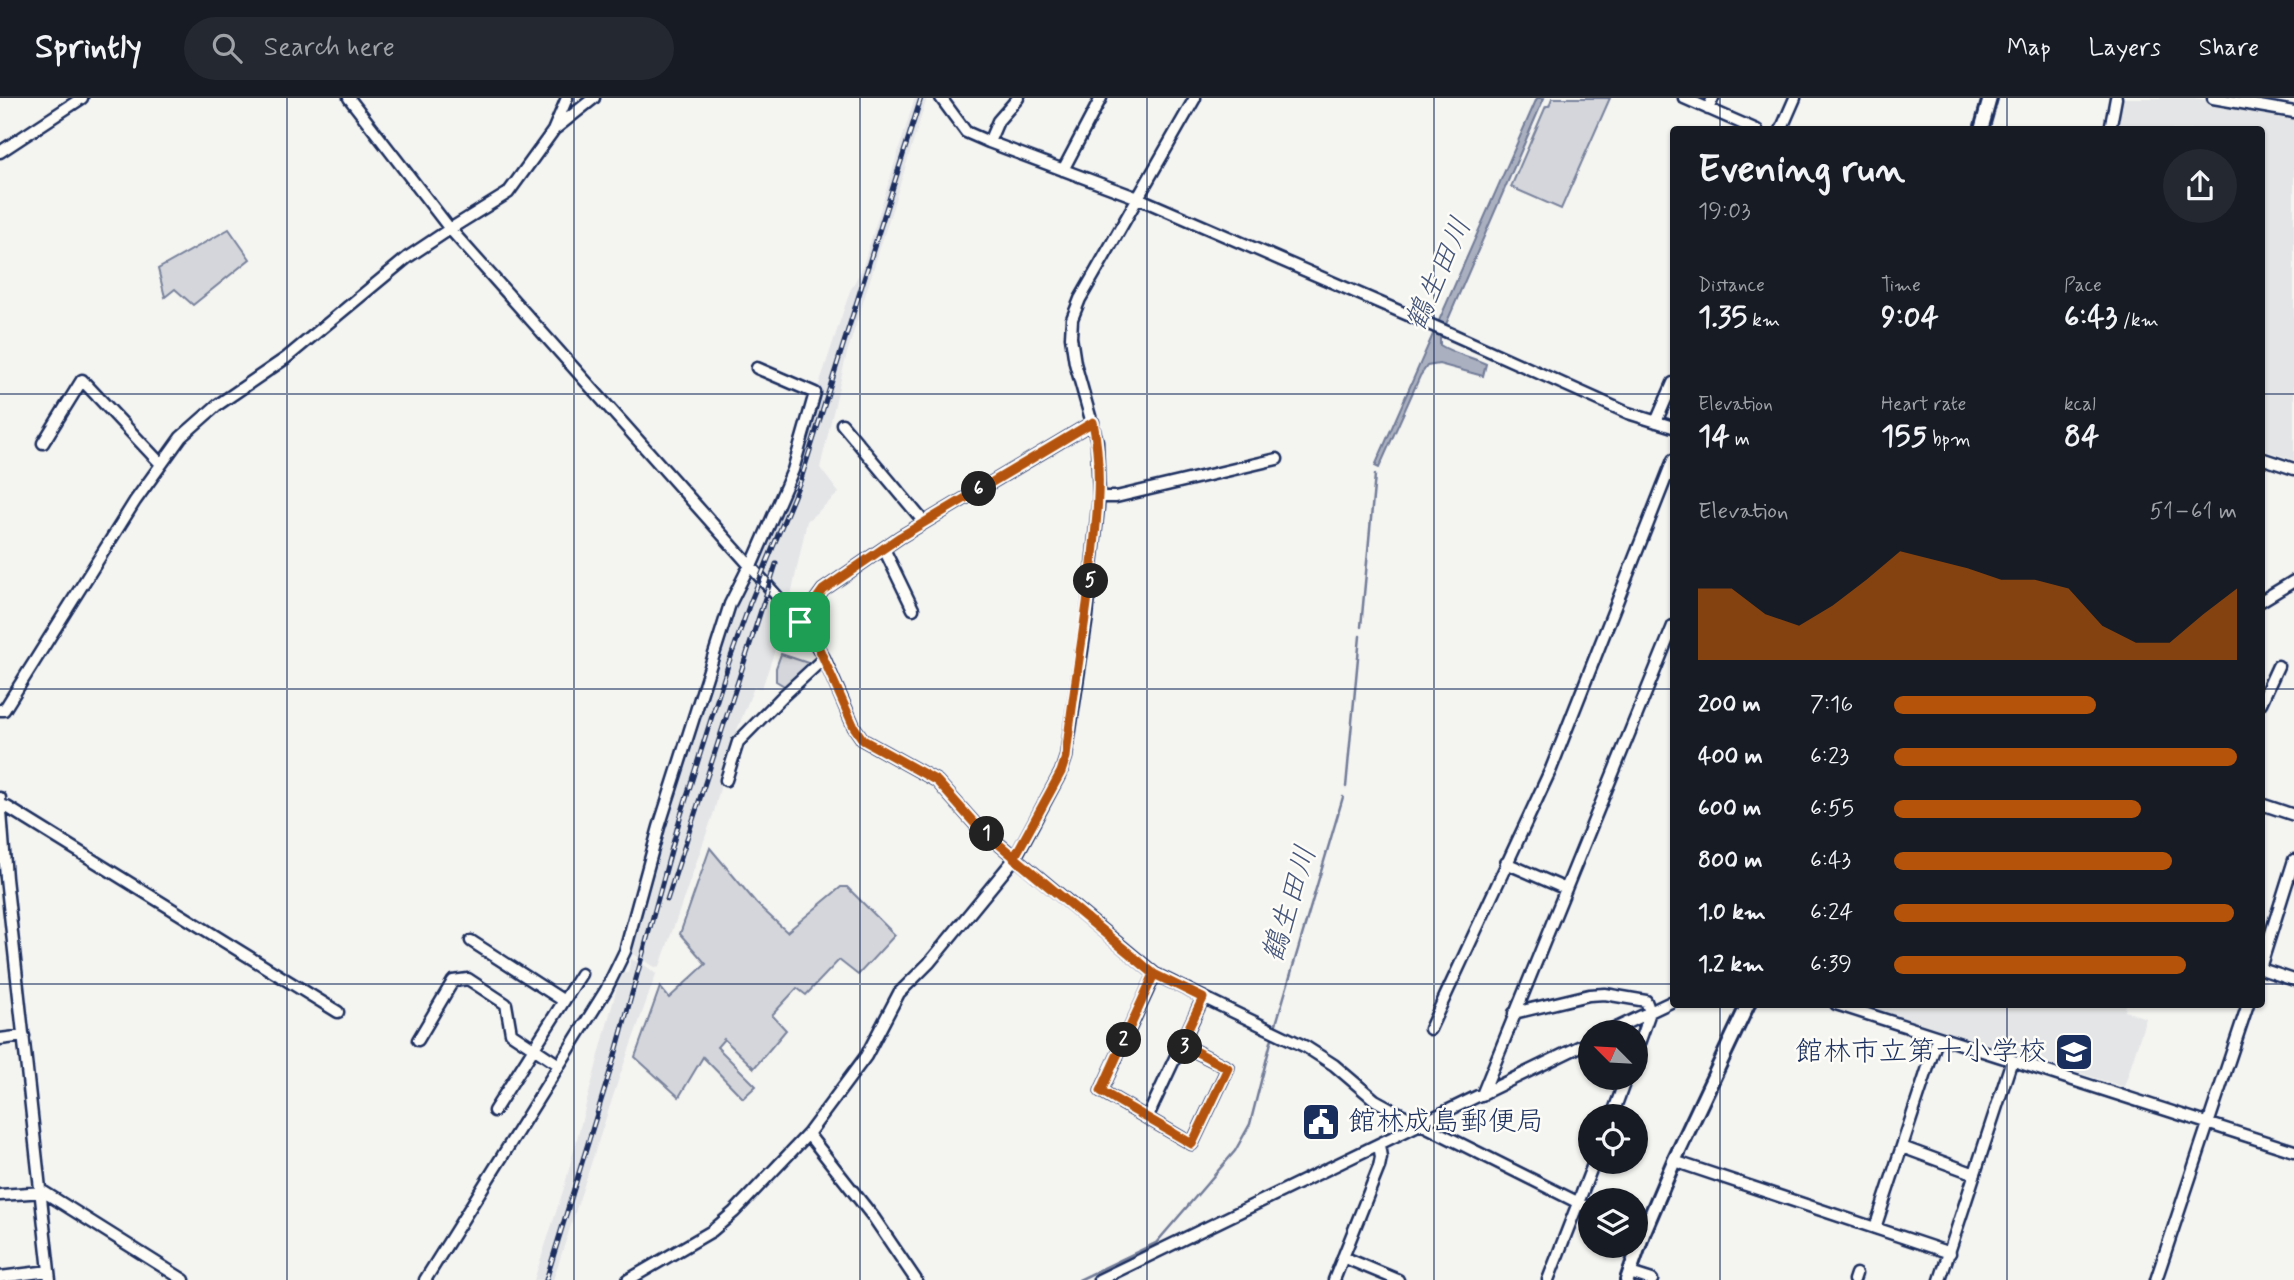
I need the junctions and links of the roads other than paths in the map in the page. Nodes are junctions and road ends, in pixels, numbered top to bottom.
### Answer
1 (82, 98) edge
2 (349, 98) edge
3 (567, 98) edge
4 (594, 98) edge
5 (941, 98) edge
6 (1018, 98) edge
7 (1101, 98) edge
8 (1195, 98) edge
9 (1684, 98) edge
10 (1713, 98) edge
11 (1795, 98) edge
12 (1990, 98) edge
13 (2116, 98) edge
14 (2213, 98) edge
15 (2288, 98) edge
16 (1708, 108) junction
17 (2283, 110) junction
18 (2294, 112) edge
19 (1748, 126) edge
20 (1783, 126) edge
21 (1982, 126) edge
22 (2110, 126) edge
23 (553, 131) junction
24 (989, 142) junction
25 (0, 152) edge
26 (1063, 170) junction
27 (1139, 198) junction
28 (450, 229) junction
29 (757, 368) dead end
30 (1670, 390) edge
31 (1093, 422) junction
32 (1656, 422) junction
33 (842, 424) dead end
34 (1670, 426) edge
35 (43, 443) dead end
36 (1277, 459) dead end
37 (2265, 459) edge
38 (161, 464) junction
39 (1670, 468) edge
40 (2294, 469) edge
41 (1099, 497) junction
42 (924, 522) junction
43 (884, 549) junction
44 (749, 566) junction
45 (2294, 581) edge
46 (2265, 599) edge
47 (913, 609) dead end
48 (800, 622) junction
49 (1670, 633) edge
50 (824, 658) junction
51 (2278, 666) dead end
52 (2265, 692) edge
53 (0, 710) edge
54 (726, 780) dead end
55 (0, 798) edge
56 (1, 805) edge
57 (2265, 805) edge
58 (2294, 815) edge
59 (1014, 858) junction
60 (2294, 860) edge
61 (1506, 863) junction
62 (3, 878) edge
63 (1566, 889) junction
64 (471, 941) dead end
65 (2265, 954) edge
66 (2265, 969) edge
67 (581, 974) dead end
68 (1154, 974) junction
69 (2294, 980) edge
70 (1203, 998) junction
71 (564, 1001) junction
72 (1670, 1002) edge
73 (1746, 1008) edge
74 (1848, 1008) edge
75 (2247, 1008) edge
76 (338, 1012) dead end
77 (1650, 1012) junction
78 (1514, 1013) junction
79 (1633, 1020) edge
80 (1647, 1020) edge
81 (1430, 1029) dead end
82 (24, 1036) junction
83 (1938, 1037) junction
84 (0, 1039) edge
85 (418, 1040) dead end
86 (1181, 1044) junction
87 (1578, 1047) edge
88 (534, 1048) junction
89 (2012, 1060) junction
90 (559, 1065) junction
91 (1482, 1095) junction
92 (494, 1111) dead end
93 (1147, 1118) junction
94 (2208, 1123) junction
95 (1420, 1125) junction
96 (808, 1134) junction
97 (1379, 1145) junction
98 (1902, 1147) junction
99 (2294, 1151) edge
100 (1674, 1161) junction
101 (1975, 1174) junction
102 (40, 1191) junction
103 (0, 1195) edge
104 (1578, 1203) edge
105 (1578, 1206) edge
106 (1648, 1216) edge
107 (1875, 1228) junction
108 (1950, 1253) junction
109 (1343, 1256) junction
110 (1634, 1258) edge
111 (49, 1276) edge
112 (1629, 1276) edge
113 (0, 1277) edge
114 (184, 1280) edge
115 (425, 1280) edge
116 (628, 1280) edge
117 (916, 1280) edge
118 (1099, 1280) edge
119 (1334, 1280) edge
120 (1398, 1280) edge
121 (1549, 1280) edge
122 (1652, 1280) edge
123 (1940, 1280) edge
124 (2156, 1280) edge

1 - 25 street
2 - 28 street
3 - 23 street
4 - 23 street
5 - 24 street
6 - 24 street
7 - 26 street
8 - 27 street
9 - 16 street
10 - 16 street
11 - 20 street
12 - 21 main road
13 - 22 street
14 - 17 street
15 - 17 street
16 - 19 street
17 - 18 street
23 - 28 street
24 - 26 street
26 - 27 street
27 - 31 street
27 - 32 street
28 - 38 street
28 - 44 street
29 - 44 street
30 - 32 street
31 - 41 street
31 - 42 street
32 - 34 street
33 - 42 street
35 - 38 street
36 - 41 street
37 - 40 street
38 - 53 street
39 - 61 street
41 - 59 street
42 - 43 street
43 - 47 street
43 - 48 street
44 - 48 street
44 - 90 street
45 - 46 street
48 - 50 street
49 - 63 street
50 - 54 street
50 - 59 street
51 - 52 street
55 - 56 street
56 - 62 street
56 - 76 street
57 - 58 street
59 - 68 street
59 - 96 street
60 - 65 street
61 - 63 street
61 - 81 street
62 - 82 street
63 - 78 street
64 - 71 street
66 - 69 street
67 - 71 street
68 - 70 street
68 - 93 street
70 - 86 street
70 - 95 street
71 - 88 street
72 - 77 street
73 - 100 main road
74 - 83 street
75 - 94 street
77 - 78 street
77 - 79 street
77 - 80 street
78 - 91 street
82 - 84 street
82 - 102 street
83 - 89 street
83 - 98 street
85 - 88 street
86 - 93 street
86 - 93 street
87 - 91 street
88 - 90 street
88 - 92 street
89 - 94 street
89 - 101 street
90 - 115 street
91 - 95 street
94 - 99 street
94 - 124 street
95 - 97 street
95 - 104 street
96 - 116 street
96 - 117 street
97 - 109 street
97 - 118 street
98 - 101 street
98 - 107 street
100 - 106 main road
100 - 107 street
101 - 108 street
102 - 103 street
102 - 111 street
102 - 114 street
105 - 121 street
107 - 108 street
108 - 123 street
109 - 119 street
109 - 120 street
110 - 112 main road
111 - 113 street
112 - 122 street

